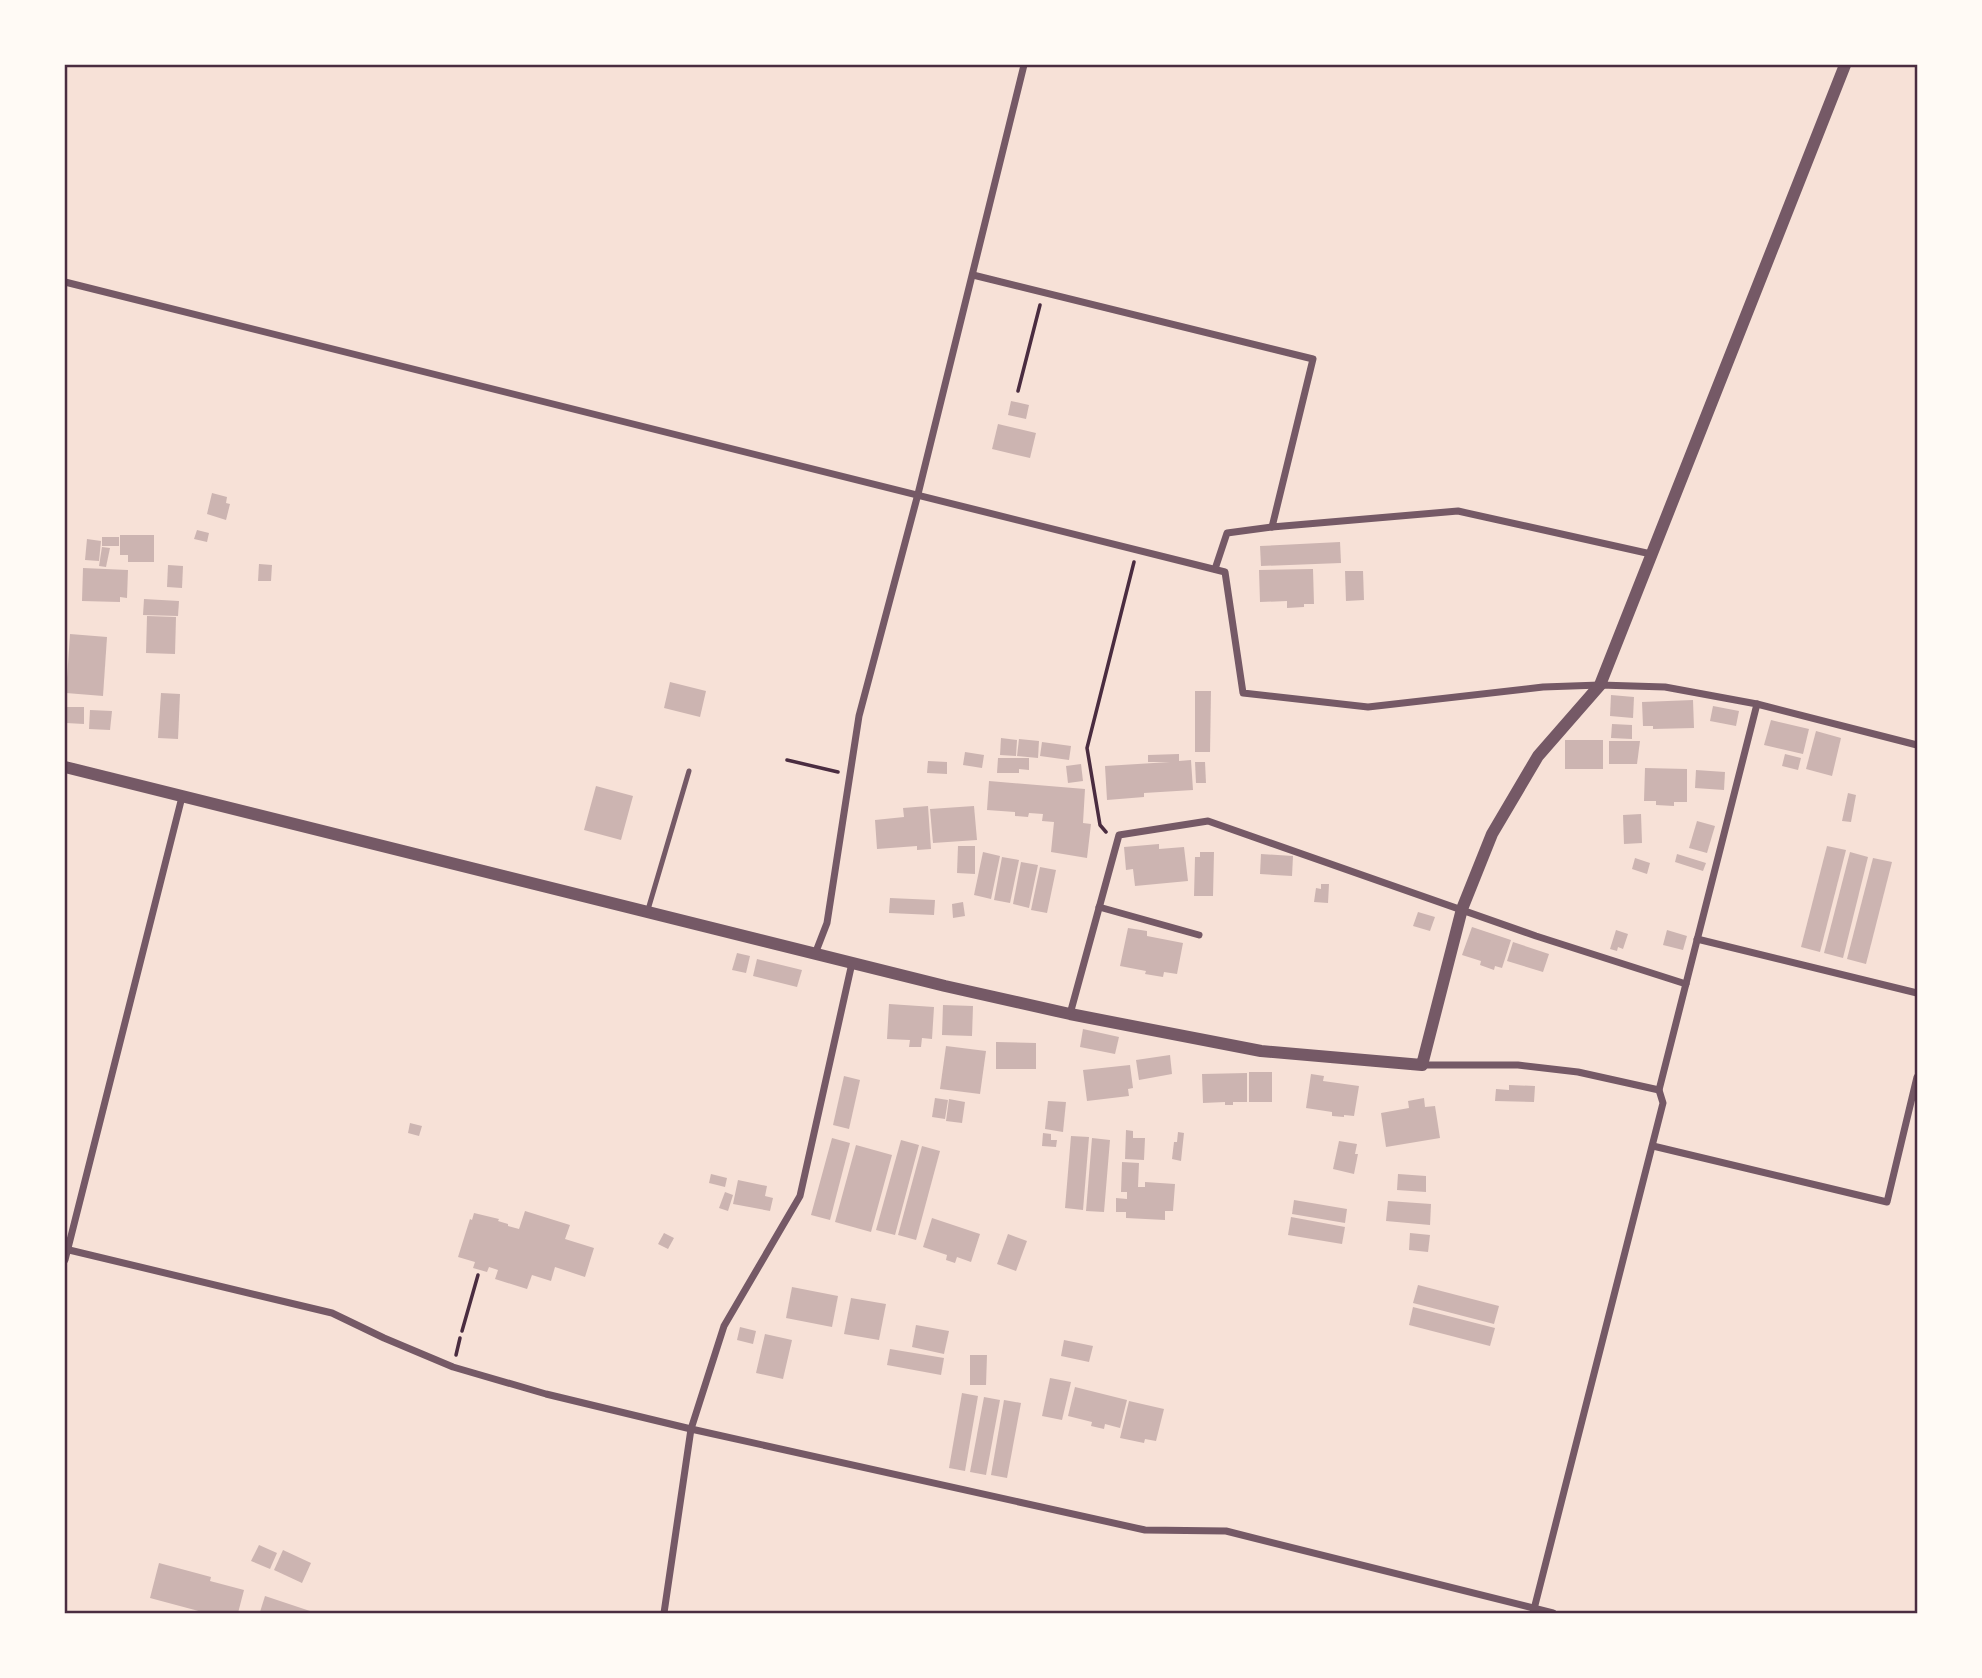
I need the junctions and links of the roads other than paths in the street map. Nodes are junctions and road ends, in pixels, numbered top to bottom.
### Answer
1 (1024, 65) edge
2 (1845, 65) edge
3 (973, 275) junction
4 (65, 282) edge
5 (918, 494) junction
6 (1272, 527) junction
7 (1651, 554) junction
8 (1214, 569) junction
9 (1600, 685) junction
10 (1757, 704) junction
11 (1917, 745) edge
12 (65, 767) edge
13 (689, 771) dead end
14 (182, 797) junction
15 (1100, 907) junction
16 (1462, 909) junction
17 (647, 913) junction
18 (1199, 935) dead end
19 (1697, 939) junction
20 (816, 954) junction
21 (852, 962) junction
22 (1686, 984) junction
23 (1917, 993) edge
24 (1070, 1014) junction
25 (1422, 1065) junction
26 (1917, 1077) edge
27 (1659, 1090) junction
28 (1653, 1146) junction
29 (66, 1250) edge
30 (65, 1260) edge
31 (691, 1429) junction
32 (1534, 1611) edge
33 (664, 1613) edge
34 (1553, 1613) edge

1 - 3 street
2 - 7 street
3 - 5 street
3 - 6 street
4 - 5 street
5 - 8 street
5 - 20 street
6 - 7 street
6 - 8 street
7 - 9 street
8 - 9 street
9 - 10 street
9 - 16 street
10 - 11 street
10 - 19 street
12 - 14 street
13 - 17 lane
14 - 17 street
14 - 29 street
15 - 16 street
15 - 18 street
15 - 24 street
16 - 22 street
16 - 25 street
17 - 20 street
19 - 22 street
19 - 23 street
20 - 21 street
21 - 24 street
21 - 31 street
22 - 27 street
24 - 25 street
25 - 27 street
26 - 28 street
27 - 28 street
28 - 32 street
29 - 30 street
29 - 31 street
31 - 32 street
31 - 33 street
32 - 34 street

